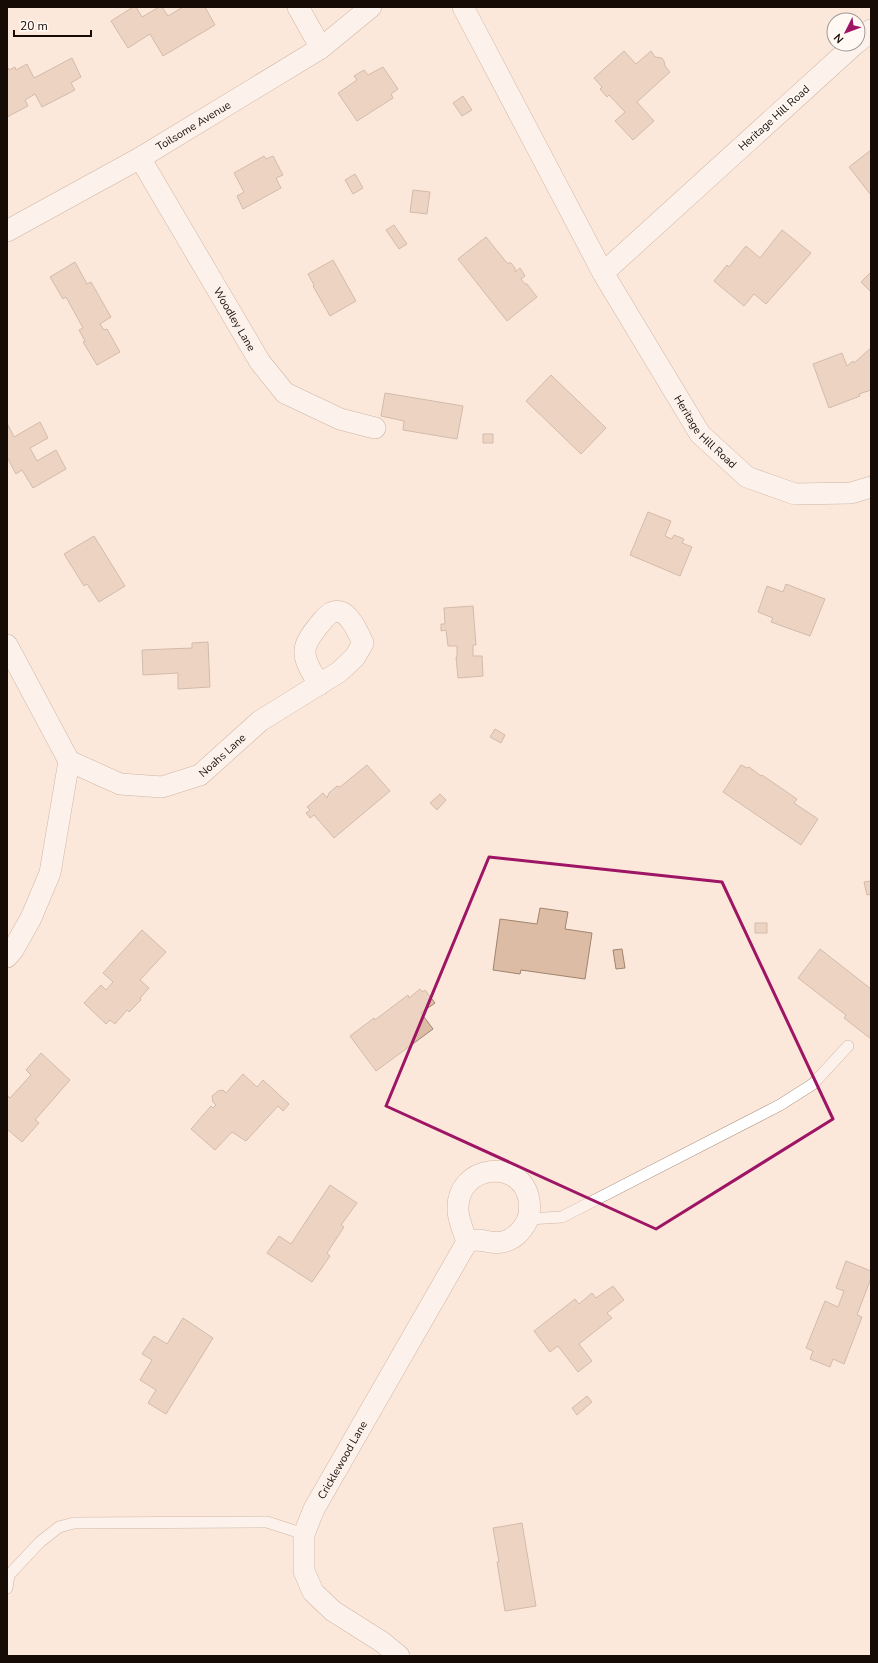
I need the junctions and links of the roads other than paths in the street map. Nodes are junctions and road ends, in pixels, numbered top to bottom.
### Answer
1 (298, 7) edge
2 (370, 7) edge
3 (463, 7) edge
4 (321, 48) junction
5 (847, 52) edge
6 (140, 158) junction
7 (7, 231) edge
8 (603, 273) junction
9 (375, 428) dead end
10 (871, 487) edge
11 (7, 645) edge
12 (319, 685) dead end
13 (69, 762) junction
14 (7, 957) edge
15 (848, 1046) dead end
16 (528, 1219) junction
17 (466, 1242) junction
18 (304, 1534) junction
19 (7, 1588) edge
20 (398, 1656) edge

1 - 4 street
2 - 4 street, Toilsome Avenue
3 - 8 street, Heritage Hill Road
4 - 6 street, Toilsome Avenue
5 - 8 street, Heritage Hill Road
6 - 7 street, Toilsome Avenue
6 - 9 street, Woodley Lane
8 - 10 street, Heritage Hill Road
11 - 13 street
12 - 13 street, Noahs Lane
13 - 14 street
15 - 16 lane
16 - 17 street
16 - 17 street
17 - 18 street, Cricklewood Lane
18 - 19 lane
18 - 20 street, Cricklewood Lane

